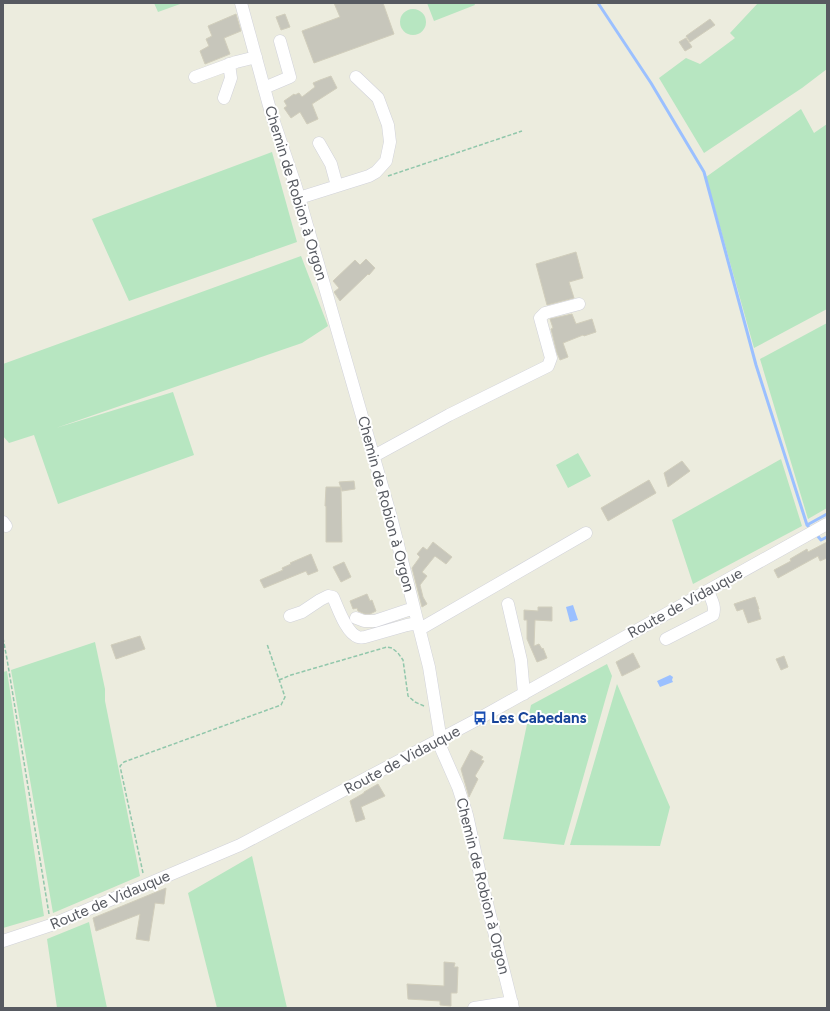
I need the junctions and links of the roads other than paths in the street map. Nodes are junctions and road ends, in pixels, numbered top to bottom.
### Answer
1 (241, 3) edge
2 (280, 41) dead end
3 (256, 58) junction
4 (229, 64) junction
5 (195, 77) dead end
6 (356, 77) dead end
7 (264, 88) junction
8 (224, 98) dead end
9 (319, 143) dead end
10 (337, 186) junction
11 (299, 198) junction
12 (579, 304) dead end
13 (374, 456) junction
14 (827, 524) edge
15 (586, 533) dead end
16 (708, 591) junction
17 (508, 604) dead end
18 (414, 608) junction
19 (290, 616) dead end
20 (356, 618) dead end
21 (419, 626) junction
22 (666, 639) dead end
23 (524, 694) junction
24 (440, 737) junction
25 (3, 941) edge
26 (513, 1005) edge
27 (474, 1008) edge

1 - 3 street, Chemin de Robion à Orgon
2 - 7 street
3 - 4 street
3 - 7 street, Chemin de Robion à Orgon
4 - 5 street
4 - 8 street
6 - 10 street
7 - 11 street, Chemin de Robion à Orgon
9 - 10 street
10 - 11 street
11 - 13 street, Chemin de Robion à Orgon
12 - 13 street
13 - 18 street, Chemin de Robion à Orgon
14 - 16 street, Route de Vidauque
15 - 21 street
16 - 22 street
16 - 23 street, Route de Vidauque
17 - 23 street
18 - 20 street
18 - 21 street, Chemin de Robion à Orgon
19 - 21 street
21 - 24 street, Chemin de Robion à Orgon
23 - 24 street, Route de Vidauque
24 - 25 street, Route de Vidauque
24 - 26 street, Chemin de Robion à Orgon
26 - 27 street

